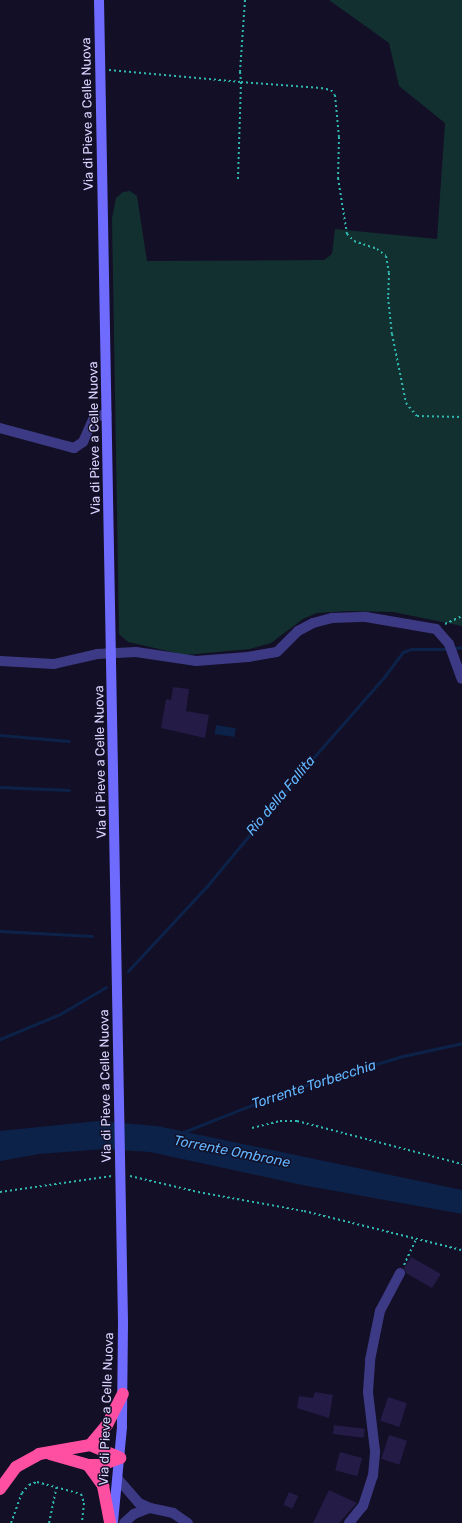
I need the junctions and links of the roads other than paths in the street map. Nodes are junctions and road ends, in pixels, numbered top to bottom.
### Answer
1 (99, 0) edge
2 (107, 414) junction
3 (0, 428) edge
4 (112, 653) junction
5 (0, 661) edge
6 (462, 679) edge
7 (400, 1273) road end
8 (123, 1394) junction
9 (90, 1445) junction
10 (47, 1453) junction
11 (120, 1458) junction
12 (88, 1465) junction
13 (118, 1479) junction
14 (0, 1489) edge
15 (150, 1508) junction
16 (110, 1523) edge
17 (113, 1523) edge
18 (124, 1523) edge
19 (188, 1523) edge
20 (349, 1523) edge

1 - 2 main road, Via di Pieve a Celle Nuova
2 - 3 street
2 - 4 main road, Via di Pieve a Celle Nuova
4 - 5 street
4 - 6 street
4 - 8 main road, Via di Pieve a Celle Nuova
7 - 20 street
8 - 9 highway
8 - 11 main road, Via di Pieve a Celle Nuova
9 - 10 highway
9 - 11 highway
10 - 12 highway
10 - 14 highway
11 - 12 highway
11 - 13 main road, Via di Pieve a Celle Nuova
12 - 16 highway
13 - 15 street
13 - 17 main road, Via di Pieve a Celle Nuova
15 - 18 street
15 - 19 street

